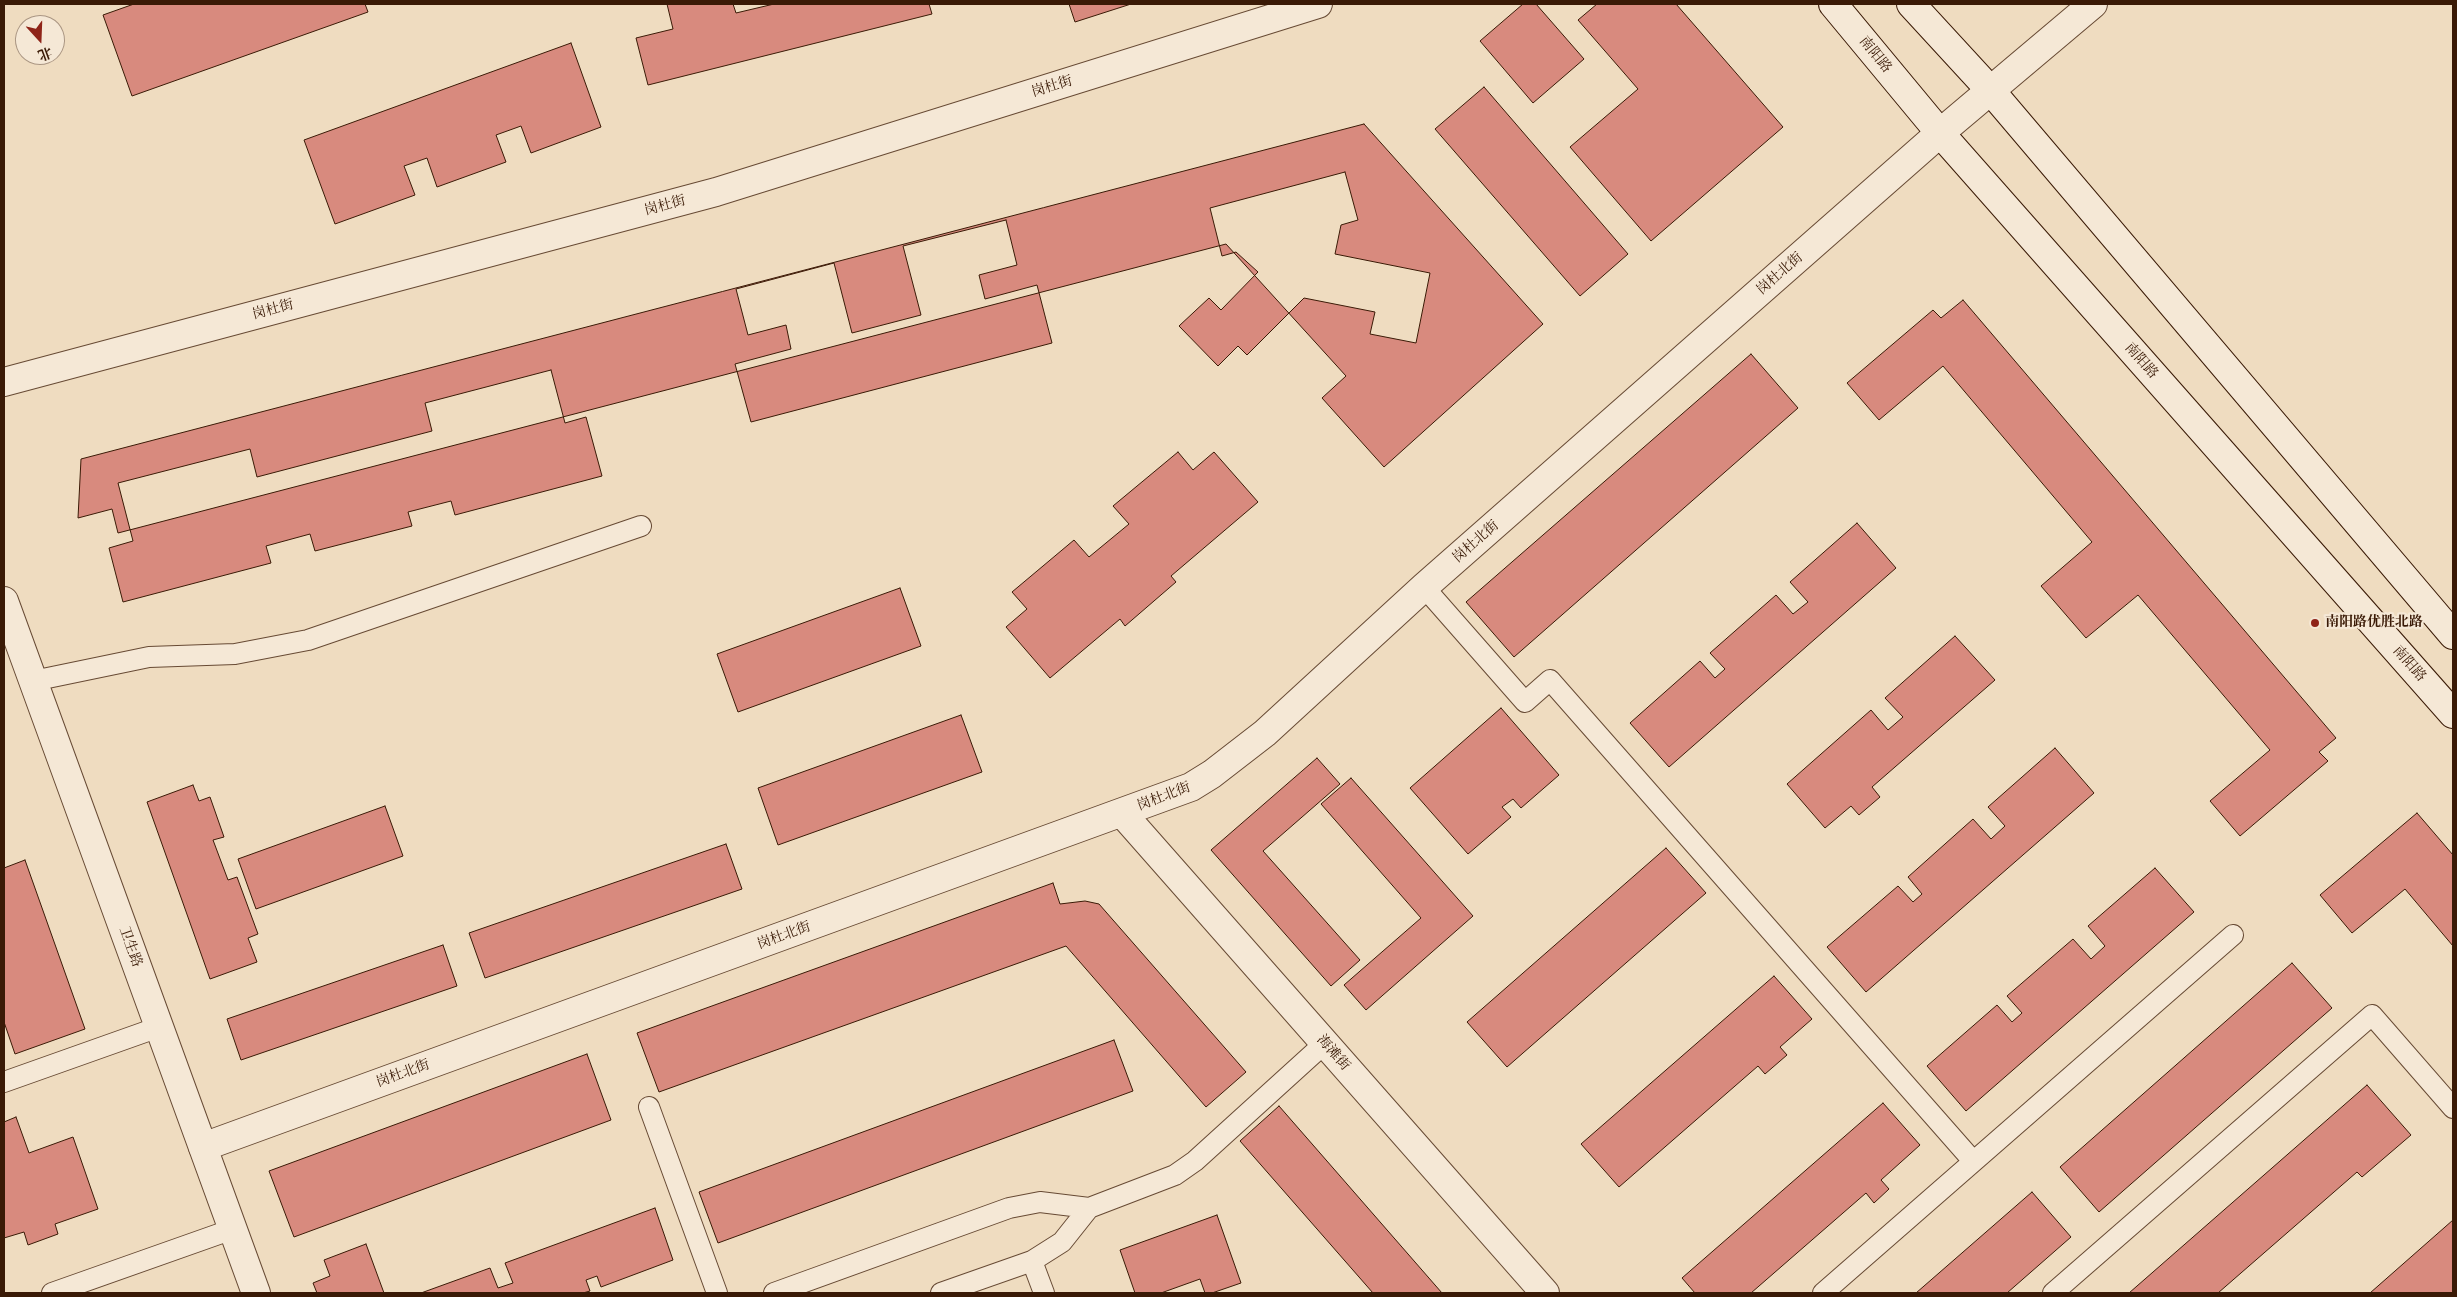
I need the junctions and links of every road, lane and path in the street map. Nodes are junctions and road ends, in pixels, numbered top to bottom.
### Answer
1 (1318, 4) edge
2 (1833, 4) edge
3 (1911, 4) edge
4 (2093, 4) edge
5 (1991, 91) junction
6 (1940, 133) junction
7 (4, 382) edge
8 (641, 526) dead end
9 (1424, 587) junction
10 (4, 601) edge
11 (2453, 635) edge
12 (33, 681) junction
13 (2453, 714) edge
14 (1122, 813) junction
15 (2233, 935) dead end
16 (159, 1027) junction
17 (1325, 1043) junction
18 (4, 1082) edge
19 (649, 1107) dead end
20 (2453, 1108) edge
21 (203, 1147) junction
22 (1973, 1162) junction
23 (1089, 1208) junction
24 (233, 1229) junction
25 (1032, 1261) junction
26 (52, 1293) edge
27 (256, 1293) edge
28 (717, 1293) edge
29 (774, 1293) edge
30 (941, 1293) edge
31 (1044, 1293) edge
32 (1545, 1293) edge
33 (1822, 1293) edge
34 (2053, 1293) edge

1 - 7 street, 岗杜街
2 - 6 street, 南阳路
3 - 5 street
4 - 5 street, 岗杜北街
5 - 6 street, 岗杜北街
5 - 11 street
6 - 9 street, 岗杜北街
6 - 13 street, 南阳路
8 - 12 lane
9 - 14 street, 岗杜北街
9 - 22 lane
10 - 12 street, 卫生路
12 - 16 street, 卫生路
14 - 17 street, 海滩街
14 - 21 street, 岗杜北街
15 - 22 lane
16 - 18 lane
16 - 21 street, 卫生路
17 - 23 lane
17 - 32 street, 海滩街
19 - 28 lane
20 - 34 lane
21 - 24 street, 卫生路
22 - 33 lane
23 - 25 lane
23 - 29 lane
24 - 26 lane
24 - 27 street, 卫生路
25 - 30 lane
25 - 31 lane

